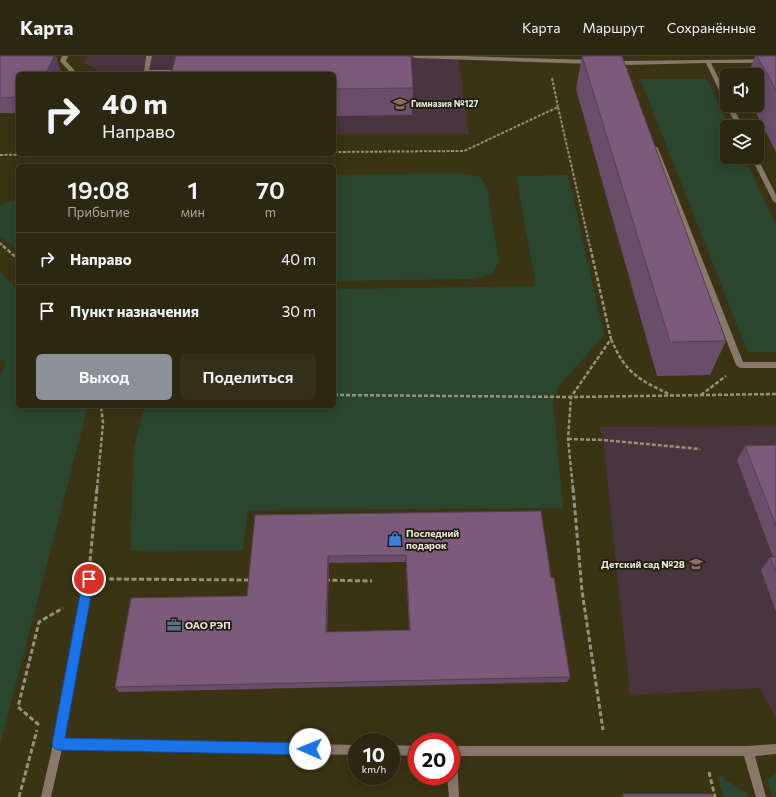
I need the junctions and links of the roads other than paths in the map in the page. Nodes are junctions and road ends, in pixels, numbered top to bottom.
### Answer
1 (65, 56) edge
2 (149, 56) edge
3 (415, 56) edge
4 (776, 61) edge
5 (600, 62) edge
6 (708, 62) junction
7 (615, 63) edge
8 (622, 63) junction
9 (72, 72) edge
10 (191, 72) edge
11 (626, 74) edge
12 (720, 87) edge
13 (652, 139) edge
14 (758, 164) edge
15 (776, 201) edge
16 (776, 365) edge
17 (89, 579) road end
18 (58, 744) junction
19 (776, 749) edge
20 (348, 750) edge
21 (460, 751) edge
22 (748, 751) junction
23 (453, 785) edge
24 (46, 797) edge
25 (454, 797) edge
26 (761, 797) edge

1 - 9 lane
2 - 10 lane
3 - 5 lane
4 - 6 lane
6 - 8 lane
6 - 12 lane
7 - 8 lane
8 - 11 lane
13 - 16 lane
14 - 15 lane
17 - 18 lane
18 - 20 lane
18 - 24 lane
19 - 22 lane
21 - 22 lane
22 - 26 lane
23 - 25 lane

